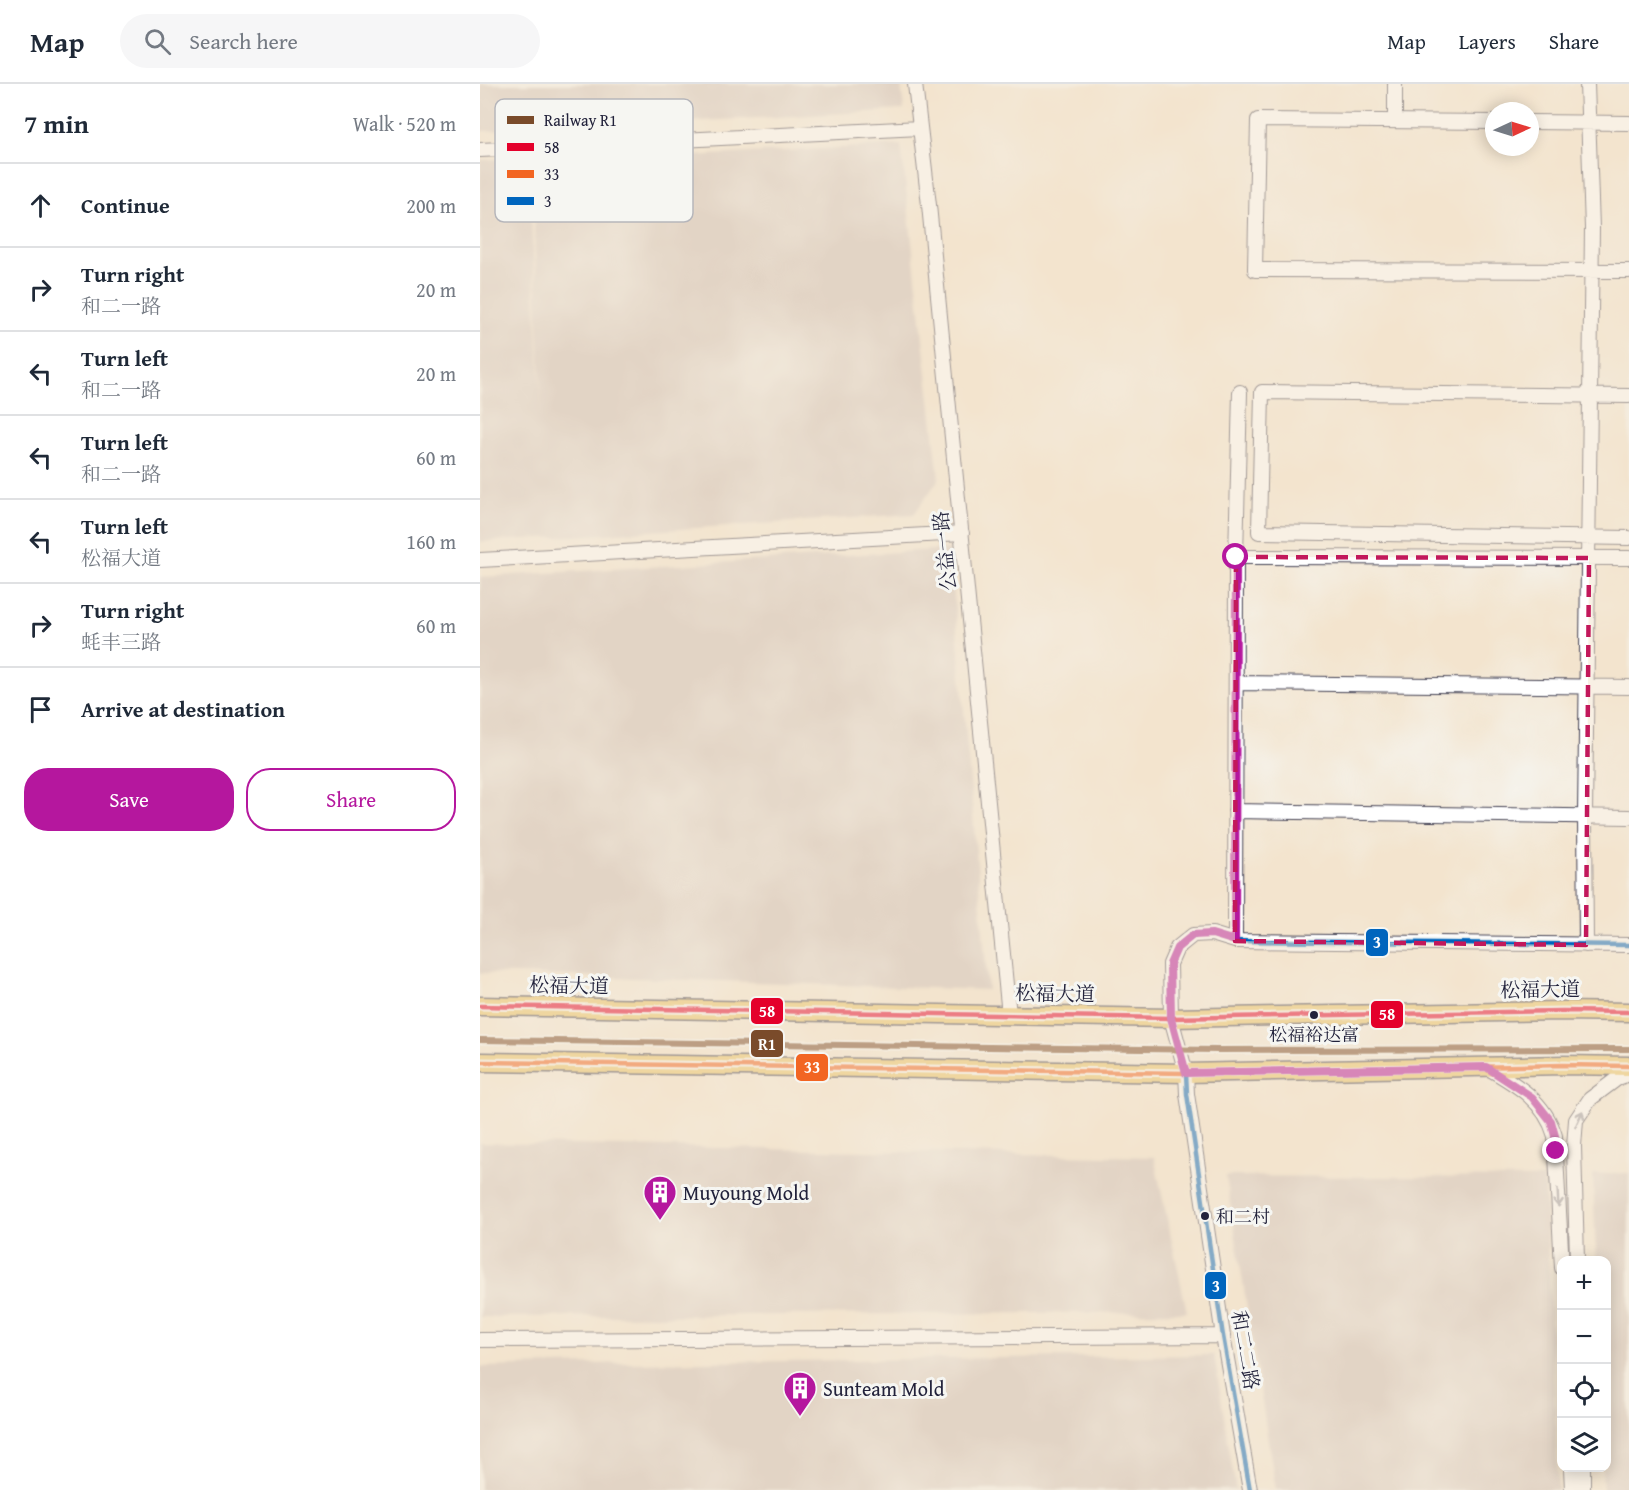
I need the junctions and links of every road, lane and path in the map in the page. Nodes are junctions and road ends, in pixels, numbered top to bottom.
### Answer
1 (915, 84) edge
2 (1395, 84) edge
3 (1587, 84) edge
4 (1395, 121) junction
5 (1485, 122) edge
6 (1539, 122) edge
7 (1588, 123) junction
8 (1629, 123) edge
9 (920, 128) junction
10 (693, 139) edge
11 (495, 149) edge
12 (480, 150) edge
13 (1592, 271) junction
14 (1629, 271) edge
15 (1240, 392) dead end
16 (1590, 394) junction
17 (1629, 396) edge
18 (962, 533) junction
19 (1589, 538) junction
20 (1629, 538) edge
21 (1236, 557) junction
22 (1588, 558) junction
23 (1629, 558) edge
24 (480, 560) edge
25 (1236, 683) junction
26 (1587, 687) junction
27 (1629, 687) edge
28 (1235, 811) junction
29 (1585, 816) junction
30 (1629, 817) edge
31 (1235, 941) junction
32 (1586, 945) junction
33 (1629, 945) edge
34 (480, 1006) edge
35 (1629, 1012) edge
36 (1009, 1015) junction
37 (1171, 1018) junction
38 (480, 1062) edge
39 (1629, 1066) edge
40 (1486, 1067) junction
41 (1186, 1073) junction
42 (1629, 1074) edge
43 (1561, 1256) edge
44 (1577, 1256) edge
45 (1223, 1335) junction
46 (480, 1340) edge
47 (1571, 1472) edge
48 (1583, 1472) edge
49 (1250, 1490) edge
50 (1572, 1490) edge
51 (1583, 1490) edge

1 - 9 street, 公益一路
2 - 4 street
3 - 7 street
4 - 5 street
4 - 13 street
6 - 7 street
7 - 8 street
7 - 13 street
9 - 10 street
9 - 18 street, 公益一路
11 - 12 street
13 - 14 street
13 - 16 street
15 - 21 street
16 - 17 street
16 - 19 street
16 - 19 street
18 - 24 street
18 - 36 street, 公益一路
19 - 20 street
19 - 22 street
21 - 22 street
21 - 25 street
22 - 23 street
22 - 26 street
25 - 26 street
25 - 28 street
26 - 27 street
26 - 29 street
28 - 29 street
28 - 31 street
29 - 30 street
29 - 32 street
31 - 32 street, 和二二路
31 - 37 street, 和二二路
32 - 33 street, 和二二路
34 - 36 main road, 松福大道
35 - 37 main road, 松福大道
36 - 37 main road, 松福大道
37 - 41 street, 和二二路
38 - 41 main road
39 - 40 main road
40 - 41 main road
40 -> 43 street
41 - 45 street, 和二二路
44 -> 42 street
45 - 46 street
45 - 49 street, 和二二路
47 - 50 street
48 - 51 street

